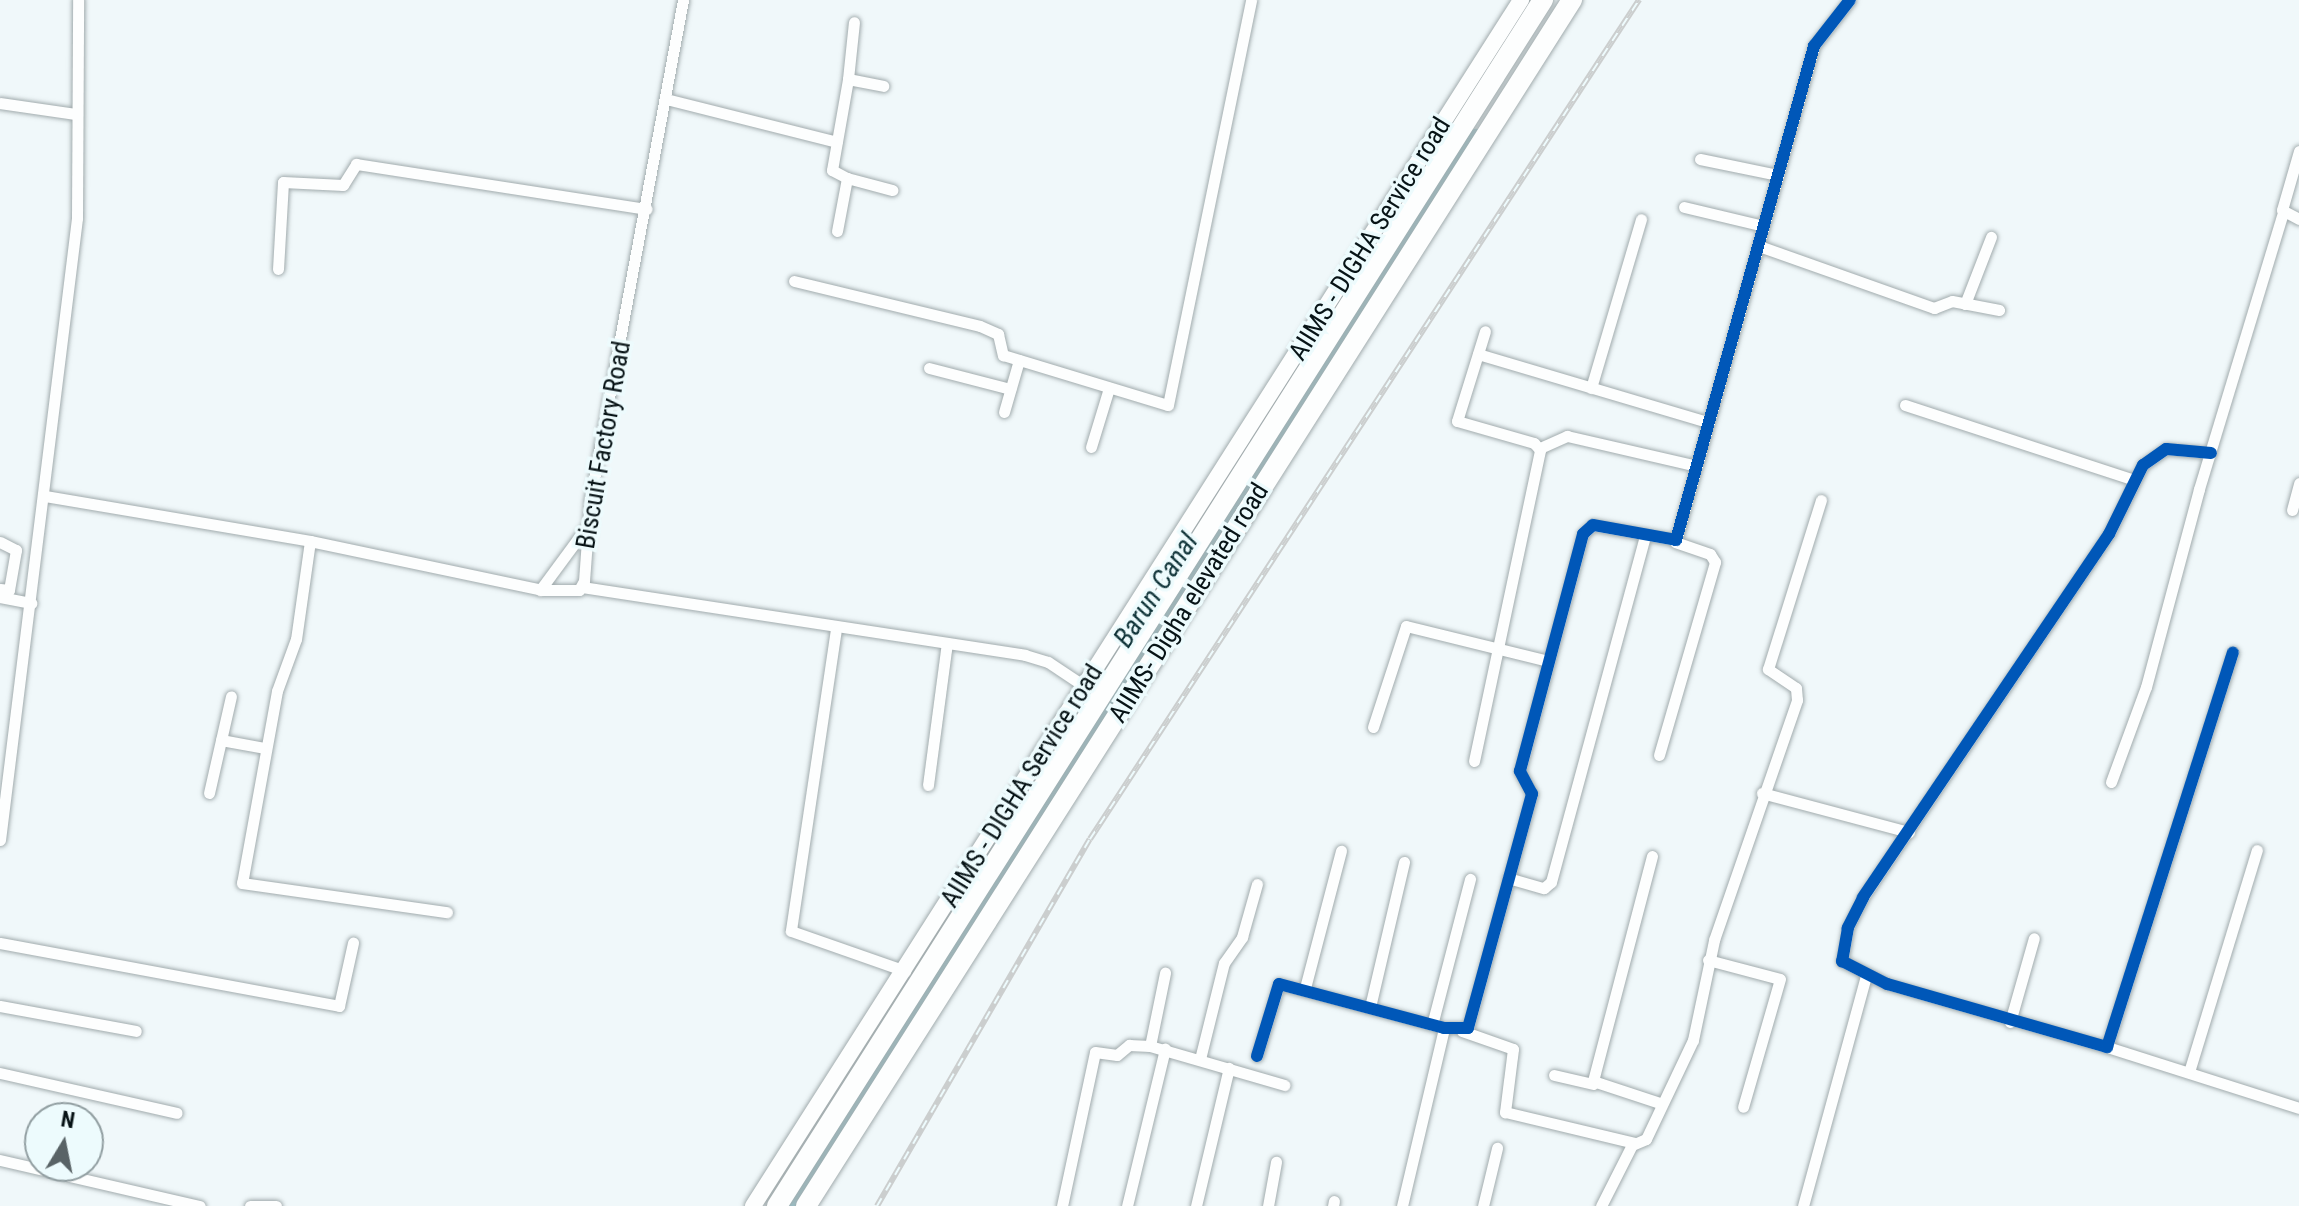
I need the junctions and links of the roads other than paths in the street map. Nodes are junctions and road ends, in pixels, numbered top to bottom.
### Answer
1 (78, 0) edge
2 (683, 0) edge
3 (1251, 0) edge
4 (1521, 0) edge
5 (1543, 0) edge
6 (1572, 0) edge
7 (1850, 0) edge
8 (854, 22) dead end
9 (848, 79) junction
10 (883, 86) dead end
11 (666, 99) junction
12 (0, 103) edge
13 (75, 114) junction
14 (837, 142) junction
15 (2299, 151) edge
16 (1700, 159) dead end
17 (1778, 175) junction
18 (847, 178) junction
19 (892, 190) dead end
20 (1684, 207) dead end
21 (647, 209) junction
22 (2283, 212) junction
23 (1641, 219) dead end
24 (2299, 219) edge
25 (1764, 226) junction
26 (837, 231) dead end
27 (1991, 237) dead end
28 (1759, 246) junction
29 (278, 269) dead end
30 (794, 281) dead end
31 (1965, 304) junction
32 (1999, 310) dead end
33 (1485, 331) dead end
34 (1478, 354) junction
35 (1019, 360) junction
36 (929, 368) dead end
37 (1109, 388) junction
38 (1591, 388) junction
39 (1010, 389) junction
40 (1905, 405) dead end
41 (1004, 412) dead end
42 (1708, 422) junction
43 (1091, 447) dead end
44 (1540, 448) junction
45 (2211, 453) junction
46 (1697, 466) junction
47 (2134, 480) junction
48 (2299, 483) edge
49 (45, 496) junction
50 (1821, 500) dead end
51 (2292, 510) dead end
52 (586, 527) junction
53 (1645, 537) junction
54 (310, 541) junction
55 (0, 542) edge
56 (1675, 542) junction
57 (13, 567) junction
58 (35, 570) junction
59 (582, 587) junction
60 (0, 589) edge
61 (540, 590) junction
62 (0, 597) edge
63 (31, 603) junction
64 (836, 629) junction
65 (947, 643) junction
66 (1497, 650) junction
67 (2233, 653) dead end
68 (1549, 661) junction
69 (1084, 686) junction
70 (231, 696) dead end
71 (1373, 727) dead end
72 (221, 740) junction
73 (265, 748) junction
74 (1659, 755) dead end
75 (1474, 761) dead end
76 (2111, 782) dead end
77 (928, 785) dead end
78 (209, 793) dead end
79 (1762, 793) junction
80 (1909, 832) junction
81 (0, 840) edge
82 (2257, 850) dead end
83 (1341, 851) dead end
84 (1652, 856) dead end
85 (1404, 862) dead end
86 (1508, 878) junction
87 (1470, 879) dead end
88 (1257, 884) dead end
89 (447, 912) dead end
90 (2034, 938) dead end
91 (0, 943) edge
92 (353, 943) dead end
93 (1708, 960) junction
94 (905, 971) junction
95 (1165, 973) dead end
96 (1866, 975) junction
97 (1305, 988) junction
98 (0, 1006) edge
99 (1370, 1007) junction
100 (2010, 1022) junction
101 (1438, 1027) junction
102 (136, 1031) dead end
103 (1462, 1031) junction
104 (1150, 1046) junction
105 (2107, 1047) junction
106 (1165, 1049) junction
107 (1257, 1056) dead end
108 (1200, 1059) junction
109 (1229, 1068) junction
110 (2189, 1072) junction
111 (0, 1073) edge
112 (1554, 1075) dead end
113 (1593, 1084) junction
114 (1284, 1085) dead end
115 (1660, 1103) junction
116 (1743, 1107) dead end
117 (2299, 1108) edge
118 (177, 1113) dead end
119 (1635, 1143) junction
120 (1497, 1148) dead end
121 (0, 1160) edge
122 (1276, 1162) dead end
123 (200, 1206) edge
124 (250, 1206) edge
125 (276, 1206) edge
126 (753, 1206) edge
127 (777, 1206) edge
128 (806, 1206) edge
129 (1062, 1206) edge
130 (1127, 1206) edge
131 (1196, 1206) edge
132 (1268, 1206) edge
133 (1402, 1206) edge
134 (1483, 1206) edge
135 (1601, 1206) edge
136 (1803, 1206) edge

1 - 13 street
2 - 11 street, Biscuit Factory Road
3 - 37 street
4 - 69 main road, AIIMS - DIGHA Service road
5 - 127 highway, AIIMS- Digha elevated road
6 - 128 highway, AIIMS- Digha elevated road
7 - 17 street
8 - 9 street
9 - 10 street
9 - 14 street
11 - 14 street
11 - 21 street, Biscuit Factory Road
12 - 13 street
13 - 49 street
14 - 18 street
15 - 22 street
16 - 17 street
17 - 25 street
18 - 19 street
18 - 26 street
20 - 25 street
21 - 29 street
21 - 52 street, Biscuit Factory Road
22 - 24 street
22 - 45 street
23 - 38 street
25 - 28 street
27 - 31 street
28 - 31 street
28 - 42 street
30 - 35 street
31 - 32 street
33 - 34 street
34 - 38 street
34 - 44 street
35 - 37 street
35 - 39 street
36 - 39 street
37 - 43 street
38 - 42 street
39 - 41 street
40 - 47 street
42 - 46 street
44 - 46 street
44 - 66 street
45 - 47 street
45 - 76 street
46 - 56 street
47 - 80 street
48 - 51 street
49 - 54 street, Biscuit Factory Road
49 - 58 street
50 - 79 street
52 - 59 street, Biscuit Factory Road
52 - 61 street
53 - 56 street
53 - 68 street
53 - 86 street
54 - 61 street, Biscuit Factory Road
54 - 73 street
55 - 57 street
56 - 74 street
57 - 58 street
57 - 60 street
58 - 63 street
59 - 61 street, Biscuit Factory Road
59 - 64 street
62 - 63 street
63 - 81 street
64 - 65 street
64 - 94 street
65 - 69 street
65 - 77 street
66 - 68 street
66 - 71 street
66 - 75 street
67 - 105 street
68 - 86 street
69 - 94 main road, AIIMS - DIGHA Service road
70 - 72 street
72 - 73 street
72 - 78 street
73 - 89 street
79 - 80 street
79 - 93 street
80 - 96 street
82 - 110 street
83 - 97 street
84 - 113 street
85 - 99 street
86 - 103 street
87 - 101 street
88 - 108 street
90 - 100 street
91 - 92 street
93 - 115 street
93 - 116 street
94 - 126 main road, AIIMS - DIGHA Service road
95 - 104 street
96 - 100 street
96 - 136 street
97 - 99 street
97 - 107 street
98 - 102 street
99 - 101 street
100 - 105 street
101 - 103 street
101 - 133 street
103 - 119 street
104 - 106 street
104 - 129 street
105 - 110 street
106 - 108 street
106 - 130 street
108 - 109 street
109 - 114 street
109 - 131 street
110 - 117 street
111 - 118 street
112 - 113 street
113 - 115 street
115 - 119 street
119 - 135 street
120 - 134 street
121 - 123 street
122 - 132 street
124 - 125 street

